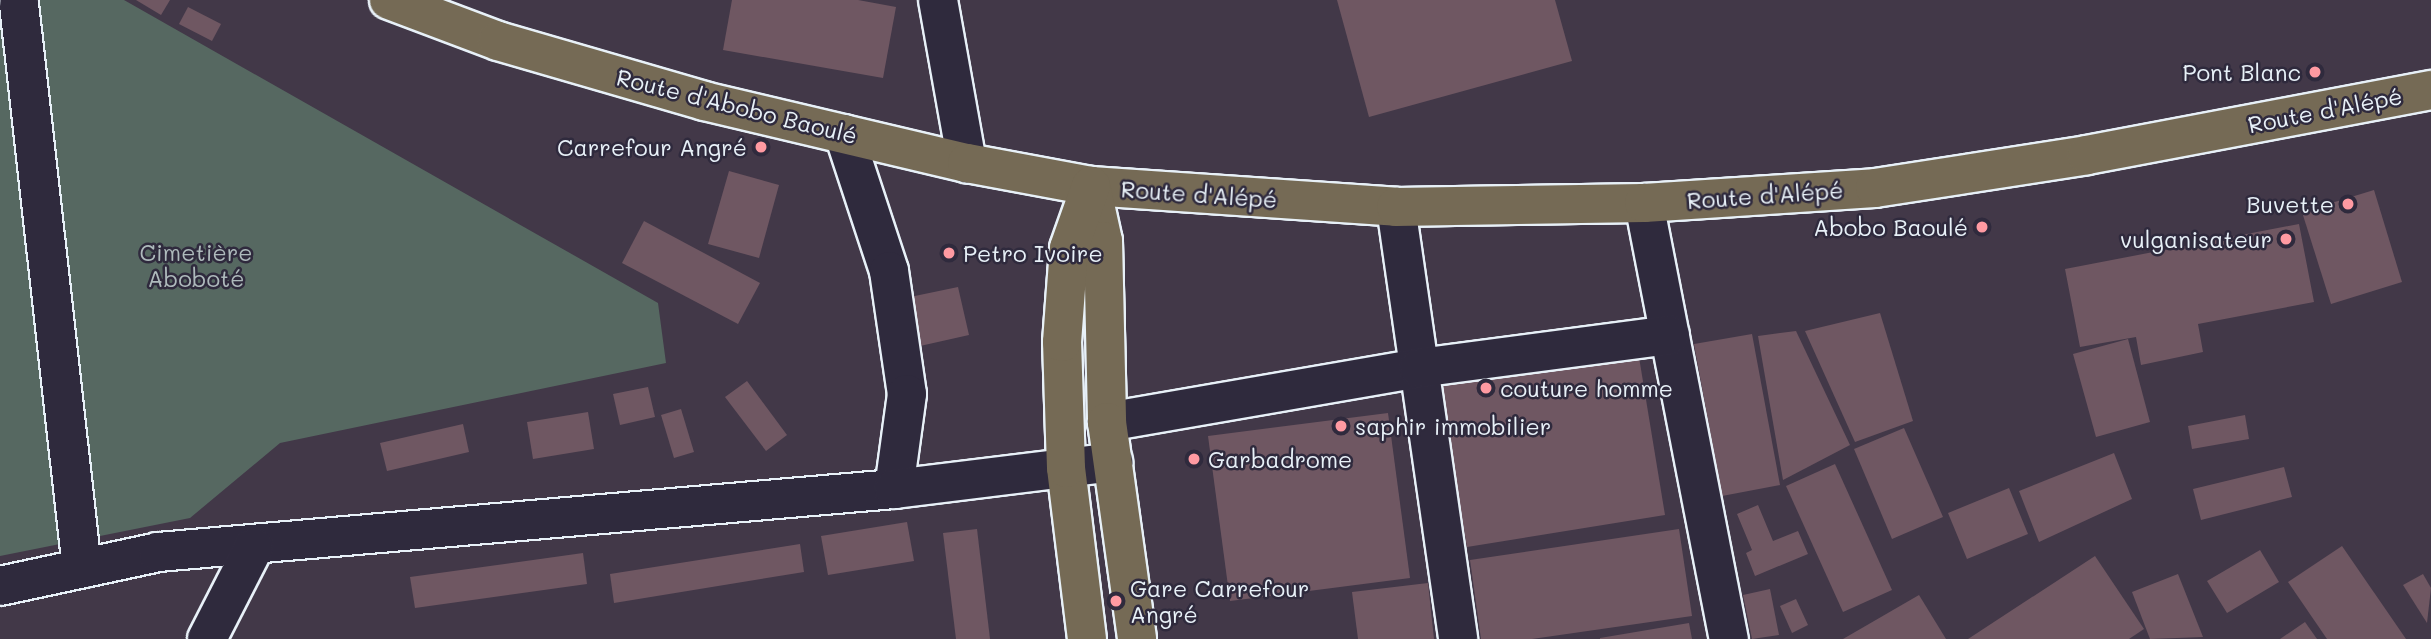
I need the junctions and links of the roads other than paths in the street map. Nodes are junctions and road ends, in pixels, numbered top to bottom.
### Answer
1 (389, 0) edge
2 (937, 0) edge
3 (19, 4) dead end
4 (2431, 90) edge
5 (844, 134) junction
6 (967, 163) junction
7 (1091, 186) junction
8 (1644, 203) junction
9 (1396, 207) junction
10 (1670, 335) junction
11 (1419, 368) junction
12 (1107, 422) junction
13 (1113, 462) junction
14 (1066, 468) junction
15 (894, 489) junction
16 (254, 547) junction
17 (82, 568) junction
18 (0, 586) edge
19 (207, 639) edge
20 (1087, 639) edge
21 (1137, 639) edge
22 (1458, 639) edge
23 (1729, 639) edge

1 - 5 main road, Route d'Abobo Baoulé
2 - 6 street
3 - 17 street
4 - 8 main road, Route d'Alépé
5 - 6 main road, Route d'Abobo Baoulé
5 - 15 street
6 - 7 main road, Route d'Abobo Baoulé
7 - 9 main road, Route d'Alépé
7 - 12 main road
7 - 14 main road
8 - 9 main road, Route d'Alépé
8 - 10 street
9 - 11 street
10 - 11 street
10 - 23 street
11 - 12 street
11 - 22 street
12 - 13 main road
13 - 14 street
13 - 21 main road
14 - 15 street
14 - 20 main road
15 - 16 street
16 - 17 street
16 - 19 street
17 - 18 street

